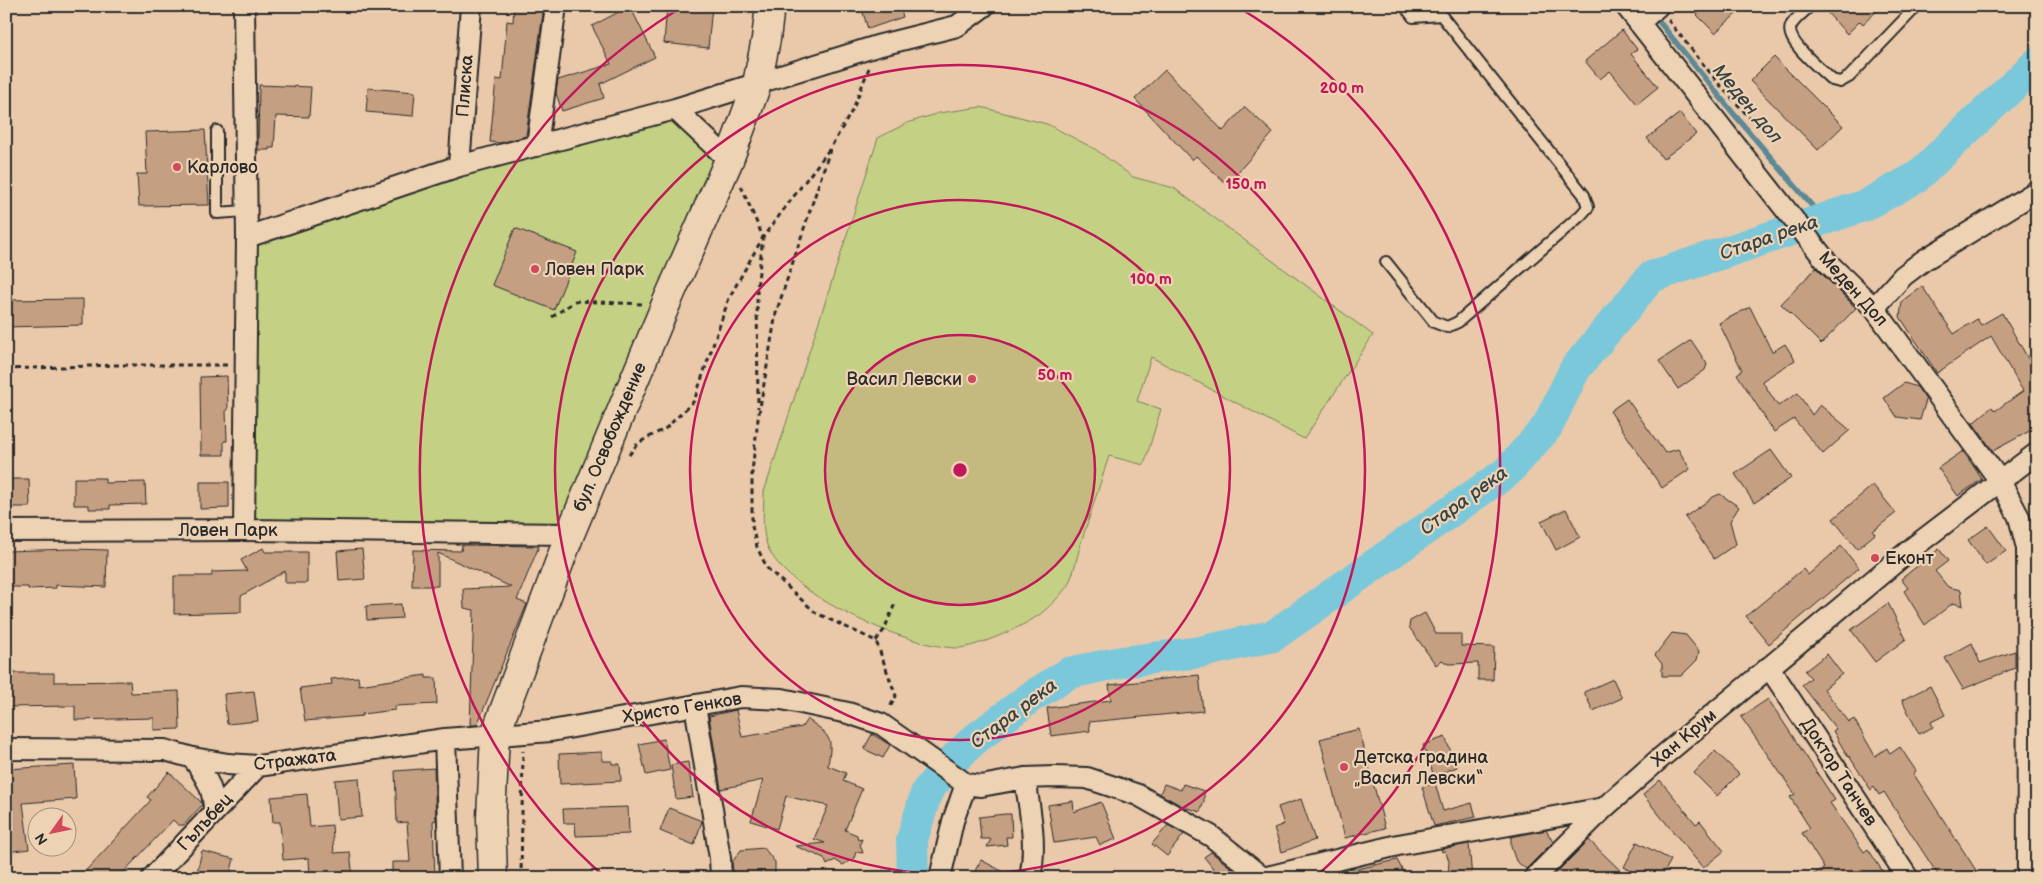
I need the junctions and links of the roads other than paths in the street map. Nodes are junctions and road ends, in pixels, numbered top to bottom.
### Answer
1 (244, 6) edge
2 (471, 6) edge
3 (556, 6) edge
4 (770, 6) edge
5 (984, 6) edge
6 (1405, 6) edge
7 (1626, 6) edge
8 (1810, 6) edge
9 (1917, 6) edge
10 (1651, 12) edge
11 (757, 84) junction
12 (675, 109) junction
13 (217, 131) dead end
14 (537, 146) junction
15 (730, 160) junction
16 (459, 166) junction
17 (2037, 192) edge
18 (246, 211) junction
19 (247, 237) junction
20 (1386, 262) dead end
21 (1874, 308) junction
22 (2037, 452) edge
23 (2000, 482) junction
24 (244, 530) junction
25 (6, 531) edge
26 (570, 534) junction
27 (1769, 667) junction
28 (695, 705) junction
29 (495, 735) junction
30 (445, 740) junction
31 (6, 750) edge
32 (193, 758) junction
33 (258, 766) junction
34 (1025, 778) junction
35 (962, 781) junction
36 (1604, 808) junction
37 (214, 812) junction
38 (152, 878) edge
39 (450, 878) edge
40 (494, 878) edge
41 (721, 878) edge
42 (940, 878) edge
43 (1030, 878) edge
44 (1263, 878) edge
45 (1534, 878) edge
46 (1908, 878) edge
47 (2028, 878) edge

1 - 18 street
2 - 16 street, Плиска
3 - 14 street
4 - 11 main road, бул. Освобождение
5 - 11 street
6 - 20 lane
7 - 10 street, Меден Дол
8 - 9 lane
10 - 21 street, Меден Дол
11 - 12 street
11 - 15 main road, бул. Освобождение
12 - 14 street
12 - 15 street
13 - 18 lane
14 - 16 street
15 - 26 main road, бул. Освобождение
16 - 19 street
17 - 21 street
18 - 19 street
19 - 24 street
21 - 23 street, Меден Дол
22 - 23 street, Хан Крум
23 - 27 street, Хан Крум
23 - 47 street, Меден Дол
24 - 25 street, Ловен Парк
24 - 26 street, Ловен Парк
26 - 29 main road, бул. Освобождение
27 - 36 street, Хан Крум
27 - 46 street, Доктор Танчев
28 - 29 street, Христо Генков
28 - 35 street, Христо Генков
28 - 41 street
29 - 30 street, Стражата
29 - 40 main road, бул. Освобождение
30 - 33 street, Стражата
30 - 39 street
31 - 32 street, Стражата
32 - 33 street, Стражата
32 - 37 street
33 - 37 street, Гълъбец
34 - 35 street
34 - 43 street
34 - 44 street
35 - 42 street
36 - 44 street
36 - 45 street, Хан Крум
37 - 38 street, Гълъбец

